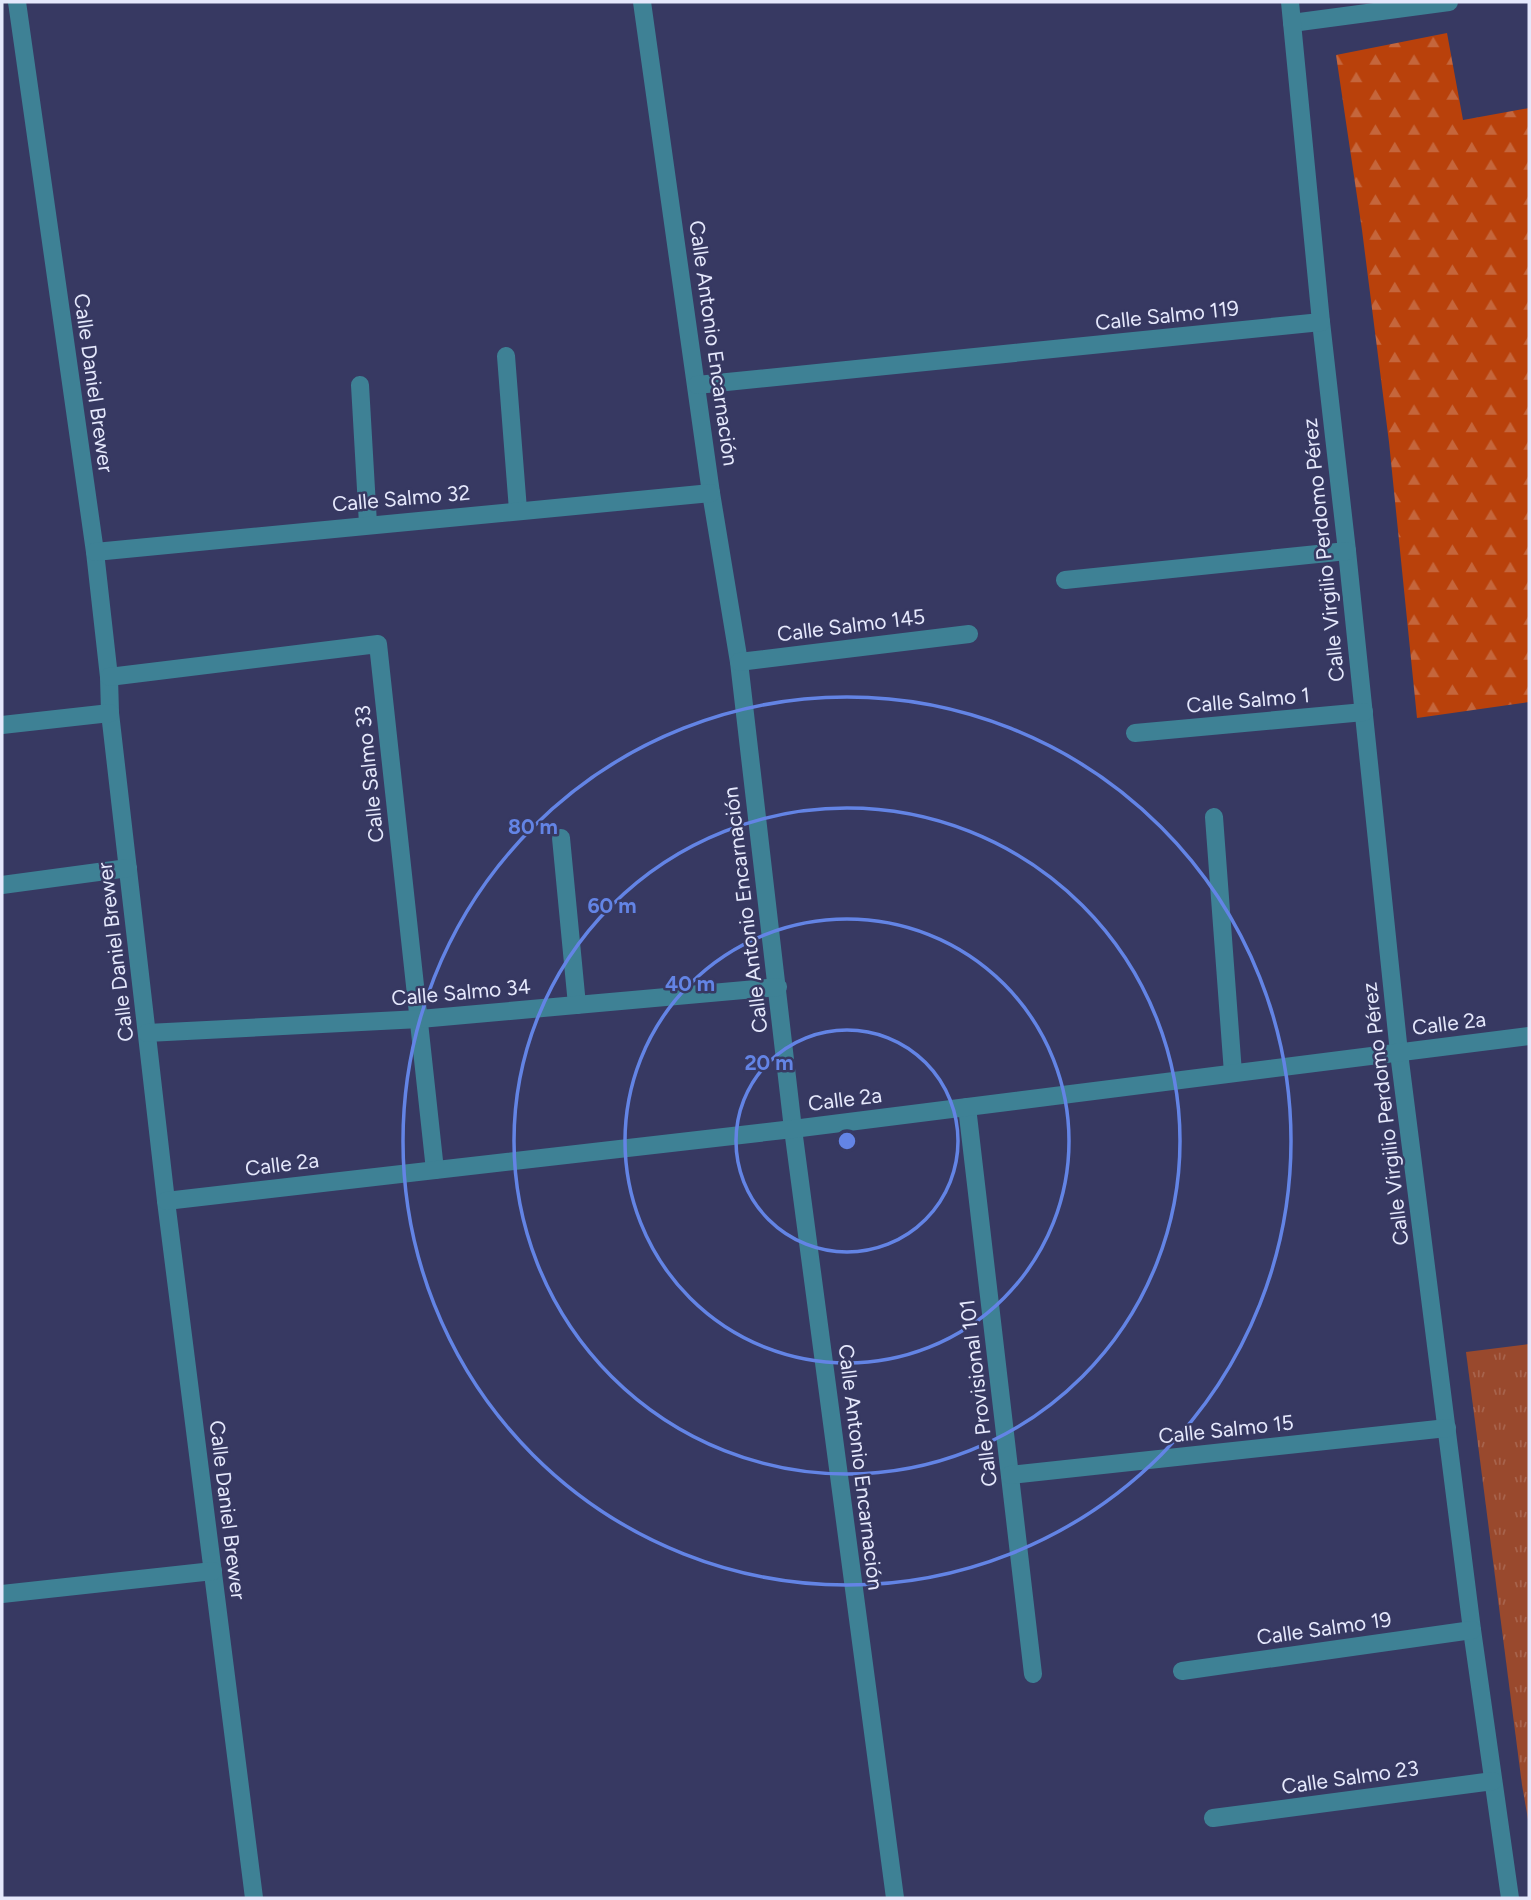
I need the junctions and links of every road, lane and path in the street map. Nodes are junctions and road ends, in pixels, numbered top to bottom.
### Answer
1 (17, 2) edge
2 (642, 2) edge
3 (1290, 2) edge
4 (1450, 2) edge
5 (1292, 23) junction
6 (1321, 322) junction
7 (506, 356) dead end
8 (697, 384) junction
9 (360, 385) dead end
10 (711, 493) junction
11 (518, 510) junction
12 (368, 524) junction
13 (95, 551) junction
14 (1348, 551) junction
15 (1065, 580) dead end
16 (969, 634) dead end
17 (739, 662) junction
18 (109, 677) junction
19 (1364, 712) junction
20 (110, 713) junction
21 (2, 725) edge
22 (1135, 733) dead end
23 (1214, 817) dead end
24 (561, 838) dead end
25 (128, 868) junction
26 (2, 885) edge
27 (778, 987) junction
28 (577, 1005) junction
29 (420, 1019) junction
30 (147, 1033) junction
31 (1529, 1036) edge
32 (1399, 1053) junction
33 (1233, 1073) junction
34 (967, 1107) junction
35 (793, 1129) junction
36 (435, 1170) junction
37 (166, 1201) junction
38 (1447, 1428) junction
39 (1010, 1475) junction
40 (213, 1571) junction
41 (2, 1594) edge
42 (1472, 1630) junction
43 (1182, 1671) dead end
44 (1033, 1674) dead end
45 (1493, 1781) junction
46 (1213, 1818) dead end
47 (254, 1898) edge
48 (895, 1898) edge
49 (1510, 1898) edge

1 - 13 street, Calle Daniel Brewer
2 - 8 street, Calle Antonio Encarnación
3 - 5 street
4 - 5 street
5 - 6 street
6 - 8 street, Calle Salmo 119
6 - 14 street, Calle Virgilio Perdomo Pérez
7 - 11 street
8 - 10 street, Calle Antonio Encarnación
9 - 12 street
10 - 11 street, Calle Salmo 32
10 - 17 street, Calle Antonio Encarnación
11 - 12 street, Calle Salmo 32
12 - 13 street, Calle Salmo 32
13 - 18 street, Calle Daniel Brewer
14 - 15 street
14 - 19 street, Calle Virgilio Perdomo Pérez
16 - 17 street, Calle Salmo 145
17 - 27 street, Calle Antonio Encarnación
18 - 20 street, Calle Daniel Brewer
18 - 29 street, Calle Salmo 33
19 - 22 street, Calle Salmo 1
19 - 32 street, Calle Virgilio Perdomo Pérez
20 - 21 street
20 - 25 street, Calle Daniel Brewer
23 - 33 street
24 - 28 street
25 - 26 street
25 - 30 street, Calle Daniel Brewer
27 - 28 street, Calle Salmo 34
27 - 35 street, Calle Antonio Encarnación
28 - 29 street, Calle Salmo 34
29 - 30 street, Calle Salmo 34
29 - 36 street, Calle Salmo 33
30 - 37 street, Calle Daniel Brewer
31 - 32 street, Calle 2a
32 - 33 street, Calle 2a
32 - 38 street, Calle Virgilio Perdomo Pérez
33 - 34 street, Calle 2a
34 - 35 street, Calle 2a
34 - 39 street, Calle Provisional 101
35 - 36 street, Calle 2a
35 - 48 street, Calle Antonio Encarnación
36 - 37 street, Calle 2a
37 - 40 street, Calle Daniel Brewer
38 - 39 street, Calle Salmo 15
38 - 42 street, Calle Virgilio Perdomo Pérez
39 - 44 street, Calle Provisional 101
40 - 41 street
40 - 47 street, Calle Daniel Brewer
42 - 43 street, Calle Salmo 19
42 - 45 street, Calle Virgilio Perdomo Pérez
45 - 46 street, Calle Salmo 23
45 - 49 street, Calle Virgilio Perdomo Pérez

